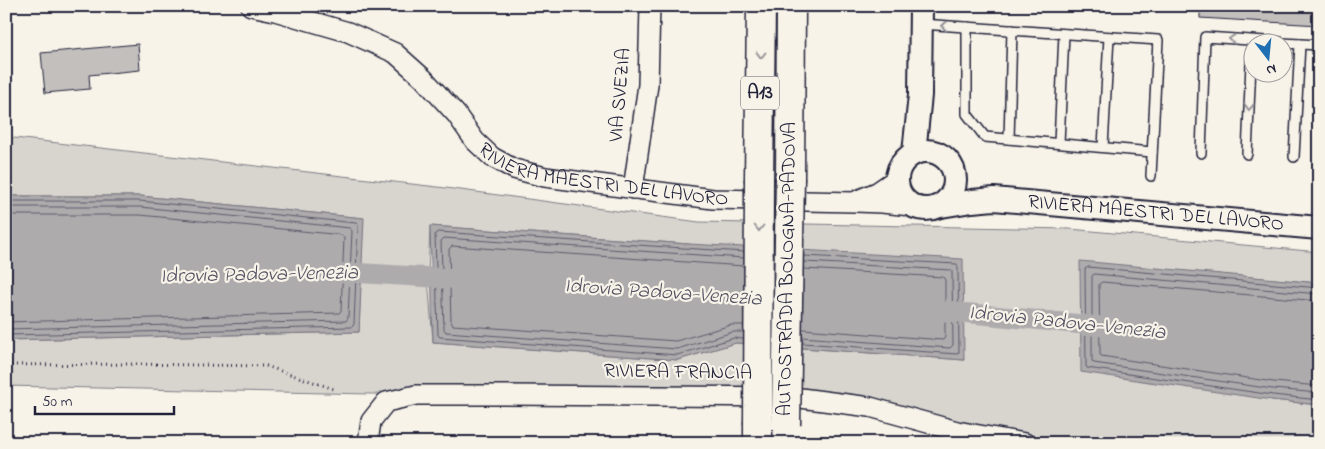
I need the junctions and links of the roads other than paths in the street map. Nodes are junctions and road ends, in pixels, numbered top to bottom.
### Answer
1 (252, 6) edge
2 (650, 6) edge
3 (761, 6) edge
4 (791, 6) edge
5 (921, 15) edge
6 (967, 27) junction
7 (1012, 30) junction
8 (1064, 34) junction
9 (1109, 37) junction
10 (1242, 39) edge
11 (1292, 44) edge
12 (1300, 44) junction
13 (1319, 45) edge
14 (1250, 82) edge
15 (920, 94) junction
16 (1009, 139) junction
17 (1059, 143) junction
18 (1103, 147) junction
19 (1152, 152) junction
20 (914, 153) junction
21 (939, 153) junction
22 (1201, 153) dead end
23 (1246, 154) dead end
24 (1294, 157) dead end
25 (956, 176) junction
26 (1151, 176) dead end
27 (896, 179) junction
28 (633, 188) junction
29 (994, 199) junction
30 (855, 202) junction
31 (911, 206) junction
32 (941, 206) junction
33 (1319, 228) edge
34 (758, 433) edge
35 (786, 434) edge
36 (368, 443) edge
37 (1025, 443) edge

1 - 28 street, RIVIERA MAESTRI DEL LAVORO
2 - 28 street, VIA SVEZIA
3 -> 34 highway, AUTOSTRADA BOLOGNA-PADOVA / A13, bridge
4 - 35 highway, AUTOSTRADA BOLOGNA-PADOVA / A13, bridge
6 -> 5 lane
5 - 15 street
6 - 7 lane
6 - 16 lane
7 - 8 lane
7 - 16 lane
8 - 9 lane
8 - 17 lane
9 - 18 lane
9 - 19 lane
10 -> 22 lane
11 - 12 lane
12 - 13 lane
12 - 24 lane
14 -> 23 lane
15 - 20 street
15 - 21 street, RIVIERA MAESTRI DEL LAVORO
16 - 17 lane
17 - 18 lane
18 - 19 lane
19 - 26 lane
20 - 21 street
20 - 27 street, RIVIERA MAESTRI DEL LAVORO
21 - 25 street, RIVIERA MAESTRI DEL LAVORO
25 - 29 street, RIVIERA MAESTRI DEL LAVORO
25 - 32 street
27 - 30 street, RIVIERA MAESTRI DEL LAVORO
27 - 31 street
28 - 30 street, RIVIERA MAESTRI DEL LAVORO
29 - 32 street, RIVIERA MAESTRI DEL LAVORO
29 - 33 street, RIVIERA MAESTRI DEL LAVORO
30 - 31 street, RIVIERA MAESTRI DEL LAVORO
31 - 32 street, RIVIERA MAESTRI DEL LAVORO
36 - 37 street, RIVIERA FRANCIA

